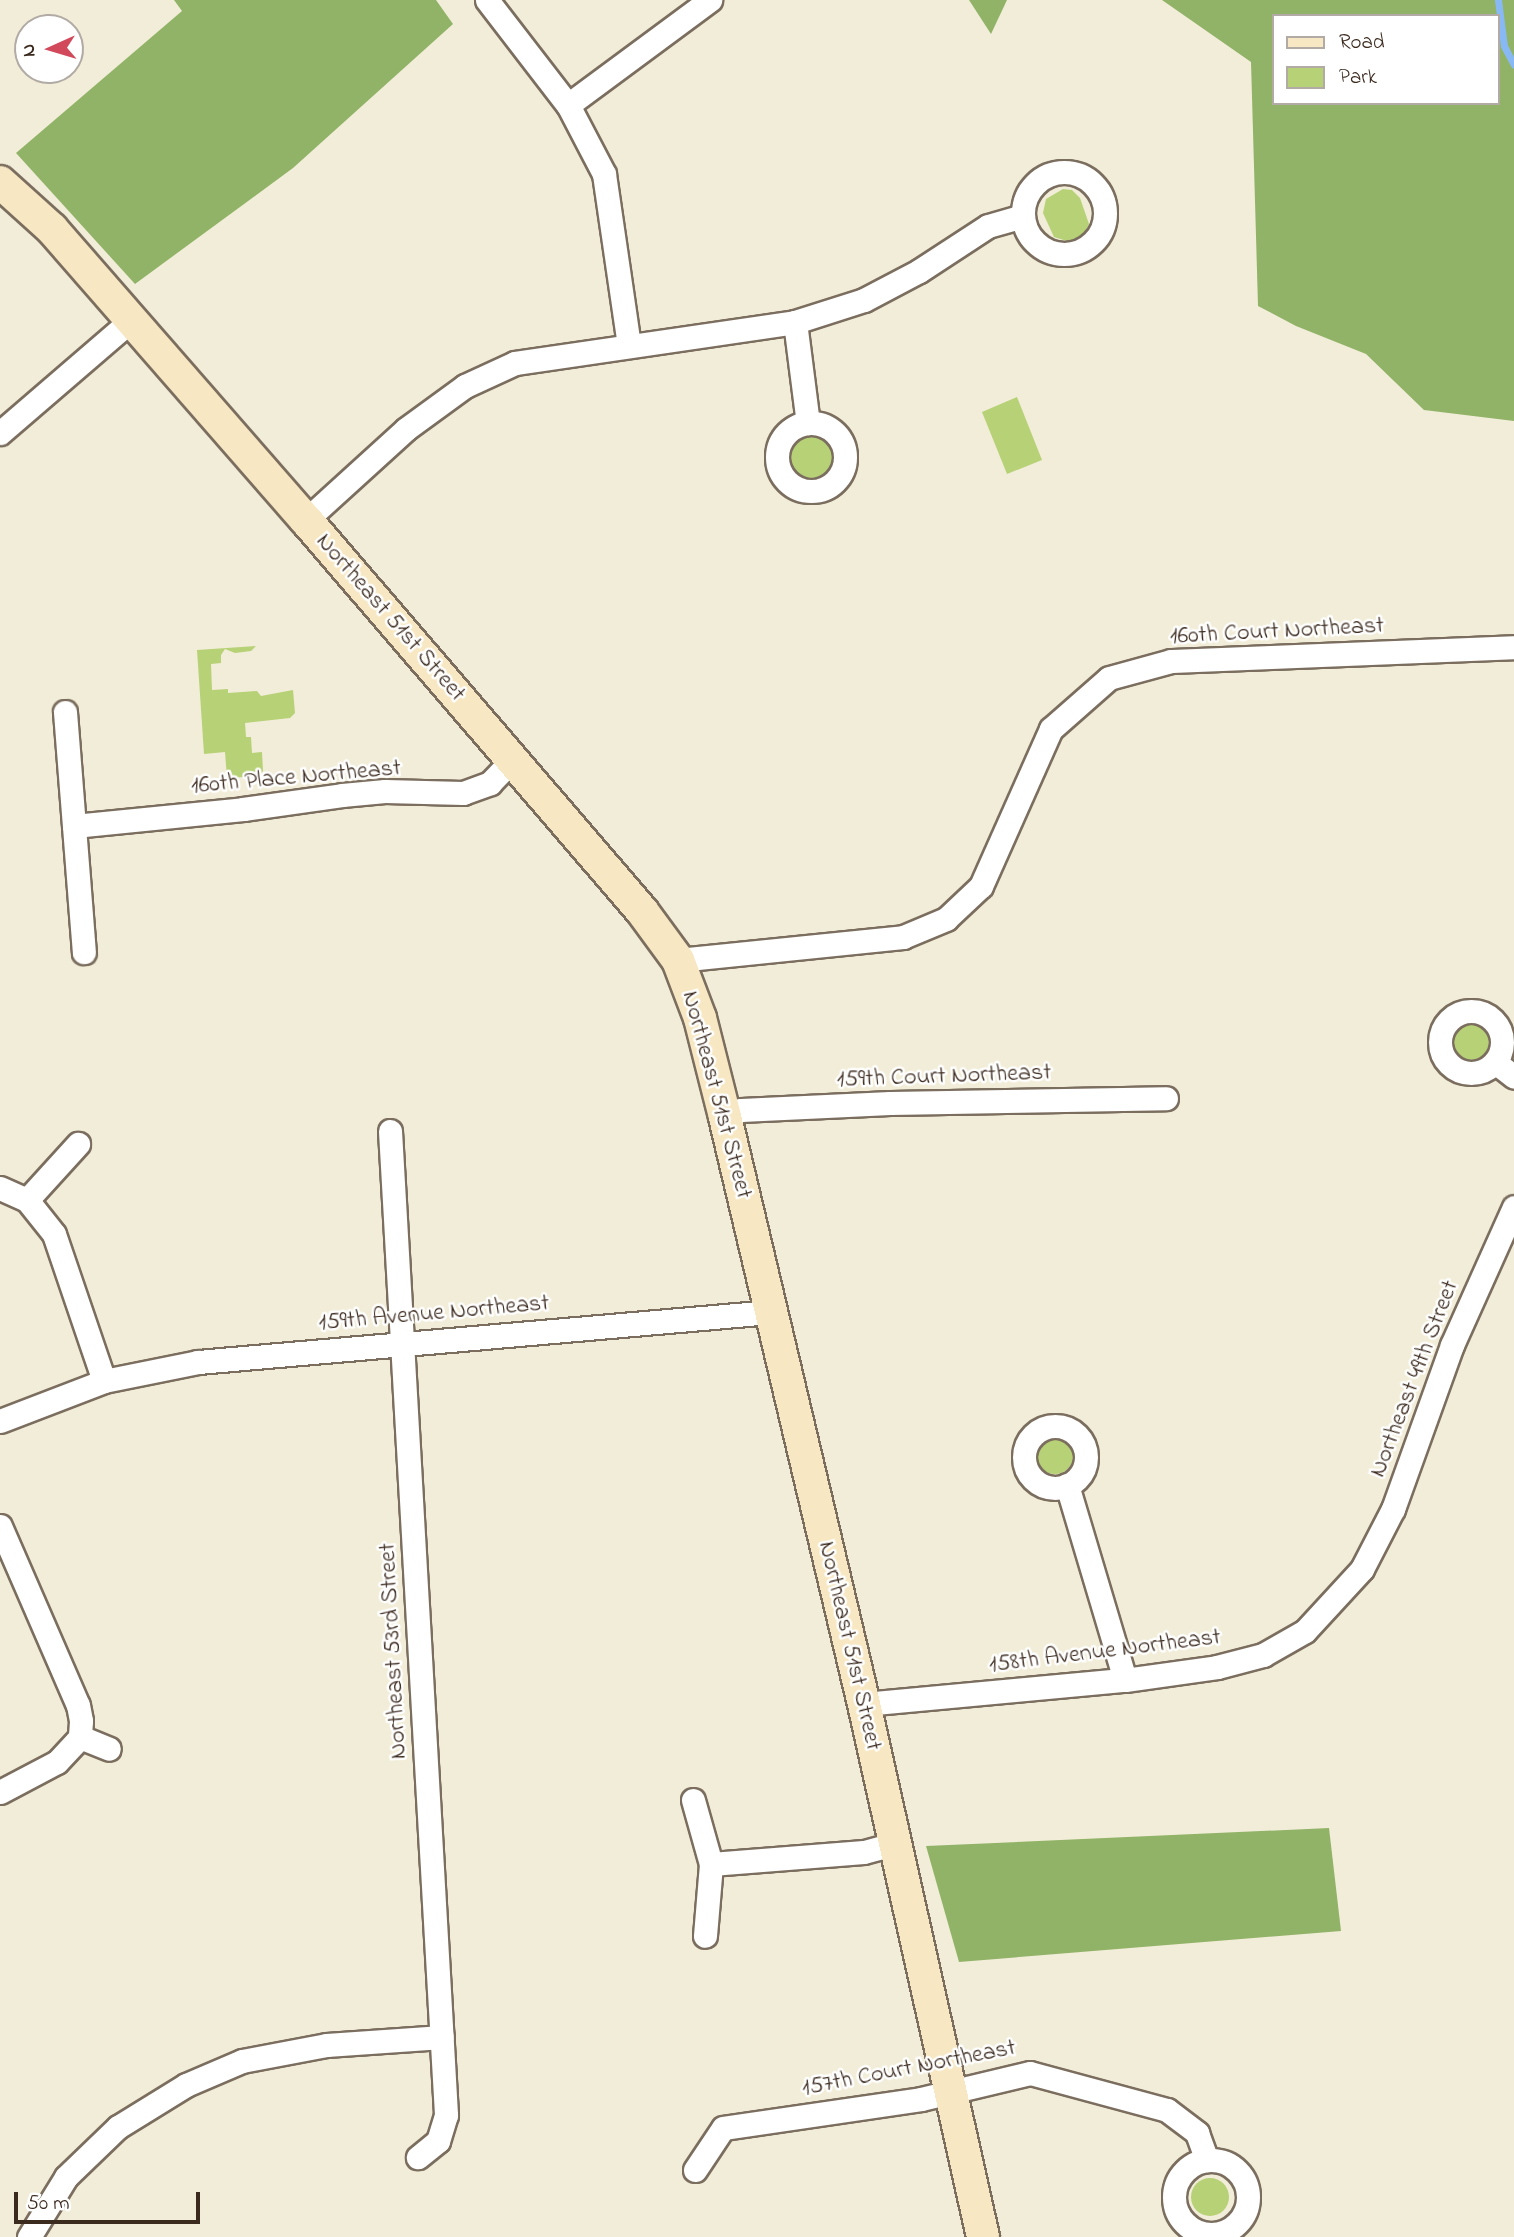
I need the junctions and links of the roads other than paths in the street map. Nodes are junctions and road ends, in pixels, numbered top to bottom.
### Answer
1 (487, 0) edge
2 (710, 0) edge
3 (568, 106) junction
4 (0, 182) edge
5 (1023, 216) dead end
6 (130, 321) junction
7 (795, 322) junction
8 (629, 345) junction
9 (808, 423) dead end
10 (0, 433) edge
11 (306, 520) junction
12 (1514, 647) edge
13 (65, 712) dead end
14 (513, 760) junction
15 (74, 826) junction
16 (83, 952) dead end
17 (678, 960) junction
18 (1495, 1062) dead end
19 (1514, 1077) edge
20 (1166, 1098) dead end
21 (725, 1117) junction
22 (390, 1131) dead end
23 (78, 1144) dead end
24 (0, 1188) edge
25 (27, 1200) junction
26 (1511, 1221) edge
27 (771, 1312) junction
28 (404, 1343) junction
29 (104, 1381) junction
30 (0, 1421) edge
31 (1067, 1485) dead end
32 (0, 1527) edge
33 (1362, 1569) joint
34 (1125, 1680) junction
35 (864, 1704) junction
36 (80, 1737) junction
37 (109, 1749) dead end
38 (0, 1792) edge
39 (693, 1800) dead end
40 (894, 1844) junction
41 (711, 1864) junction
42 (705, 1936) dead end
43 (442, 2037) junction
44 (952, 2093) junction
45 (418, 2157) dead end
46 (1207, 2160) dead end
47 (695, 2170) dead end
48 (29, 2237) edge
49 (983, 2237) edge

1 - 3 street
2 - 3 street
3 - 8 street
4 - 6 main road, Northeast 51st Street
5 - 7 street
6 - 10 street
6 - 11 main road, Northeast 51st Street
7 - 8 street
7 - 9 street
8 - 11 street
11 - 14 main road, Northeast 51st Street
12 - 17 street, 160th Court Northeast
13 - 15 street
14 - 15 street, 160th Place Northeast
14 - 17 main road, Northeast 51st Street
15 - 16 street
17 - 21 main road, Northeast 51st Street
18 - 19 street
20 - 21 street, 159th Court Northeast
21 - 27 main road, Northeast 51st Street
22 - 28 street, Northeast 53rd Street
23 - 25 street
24 - 25 street
25 - 29 street
26 - 33 street, Northeast 49th Street
27 - 28 street, 159th Avenue Northeast
27 - 35 main road, Northeast 51st Street
28 - 29 street, 159th Avenue Northeast
28 - 43 street, Northeast 53rd Street
29 - 30 street, 159th Avenue Northeast
31 - 34 street
32 - 36 street
33 - 34 street, 158th Avenue Northeast
34 - 35 street, 158th Avenue Northeast
35 - 40 main road, Northeast 51st Street
36 - 37 street
36 - 38 street
39 - 41 street
40 - 41 street
40 - 44 main road, Northeast 51st Street
41 - 42 street
43 - 45 street, Northeast 53rd Street
43 - 48 street
44 - 46 street, 157th Court Northeast
44 - 47 street, 157th Court Northeast
44 - 49 main road, Northeast 51st Street

